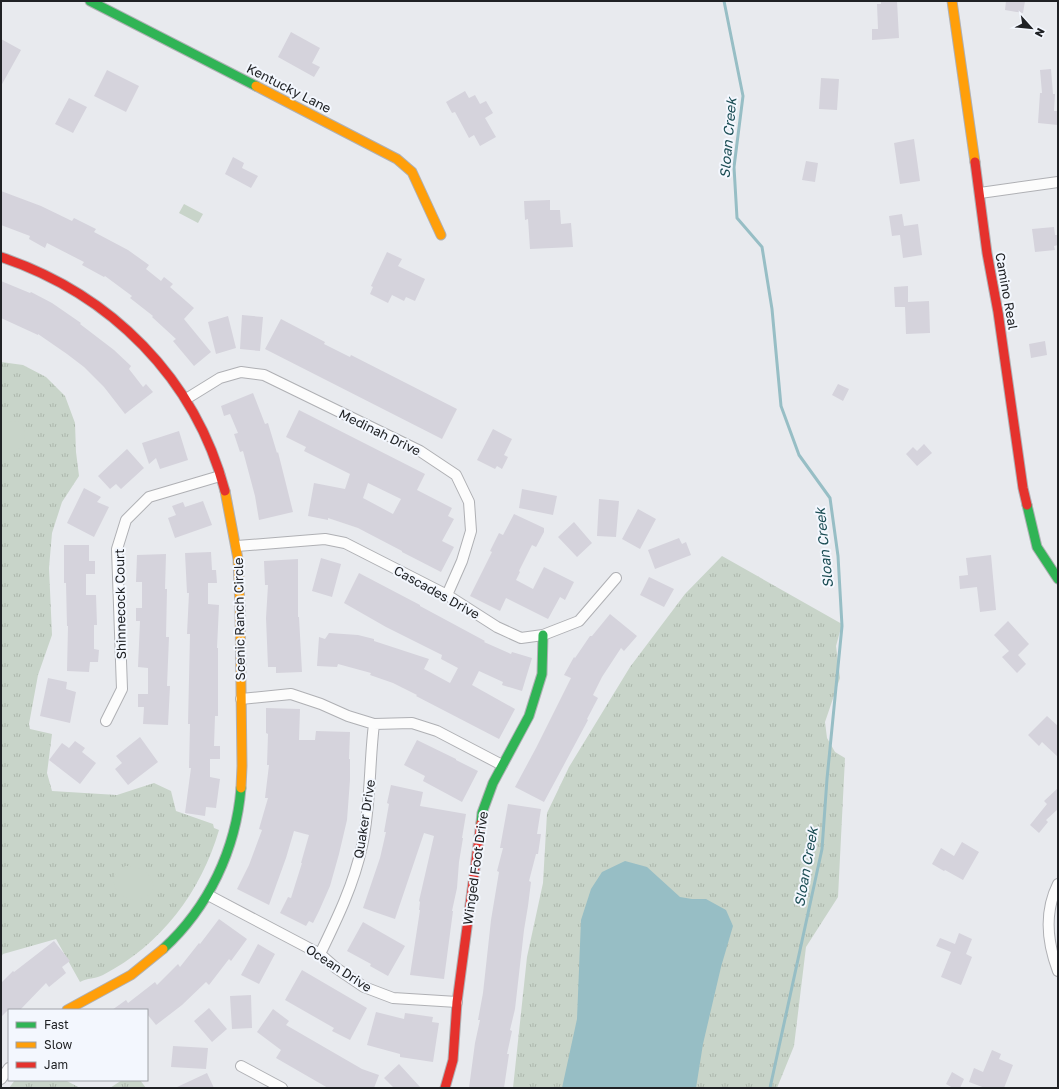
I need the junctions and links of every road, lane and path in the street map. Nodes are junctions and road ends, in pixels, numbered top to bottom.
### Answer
1 (90, 1) edge
2 (952, 1) edge
3 (1058, 182) edge
4 (980, 193) junction
5 (441, 235) dead end
6 (1, 257) edge
7 (186, 399) junction
8 (220, 476) junction
9 (236, 546) junction
10 (616, 578) dead end
11 (1058, 579) edge
12 (447, 595) junction
13 (543, 635) junction
14 (241, 699) junction
15 (106, 721) dead end
16 (374, 724) junction
17 (502, 765) junction
18 (1058, 884) edge
19 (208, 895) junction
20 (320, 954) junction
21 (1055, 957) edge
22 (1058, 971) edge
23 (457, 1002) junction
24 (69, 1009) edge
25 (241, 1066) dead end
26 (8, 1069) edge
27 (1, 1079) edge
28 (282, 1088) edge
29 (445, 1088) edge

1 - 5 street, Kentucky Lane
2 - 4 street, Camino Real
3 - 4 street
4 - 11 street, Camino Real
6 - 7 street, Scenic Ranch Circle
7 - 8 street, Scenic Ranch Circle
7 - 12 street, Medinah Drive
8 - 9 street, Scenic Ranch Circle
8 - 15 street, Shinnecock Court
9 - 12 street, Cascades Drive
9 - 14 street, Scenic Ranch Circle
10 - 13 street, Cascades Drive
12 - 13 street, Cascades Drive
13 - 17 street, Winged Foot Drive
14 - 16 street
14 - 19 street, Scenic Ranch Circle
16 - 17 street
16 - 20 street, Quaker Drive
17 - 23 street, Winged Foot Drive
18 - 21 street
19 - 20 street, Ocean Drive
19 - 24 street, Scenic Ranch Circle
20 - 23 street, Ocean Drive
21 - 22 street
23 - 29 street, Winged Foot Drive
25 - 28 street
26 - 27 street

